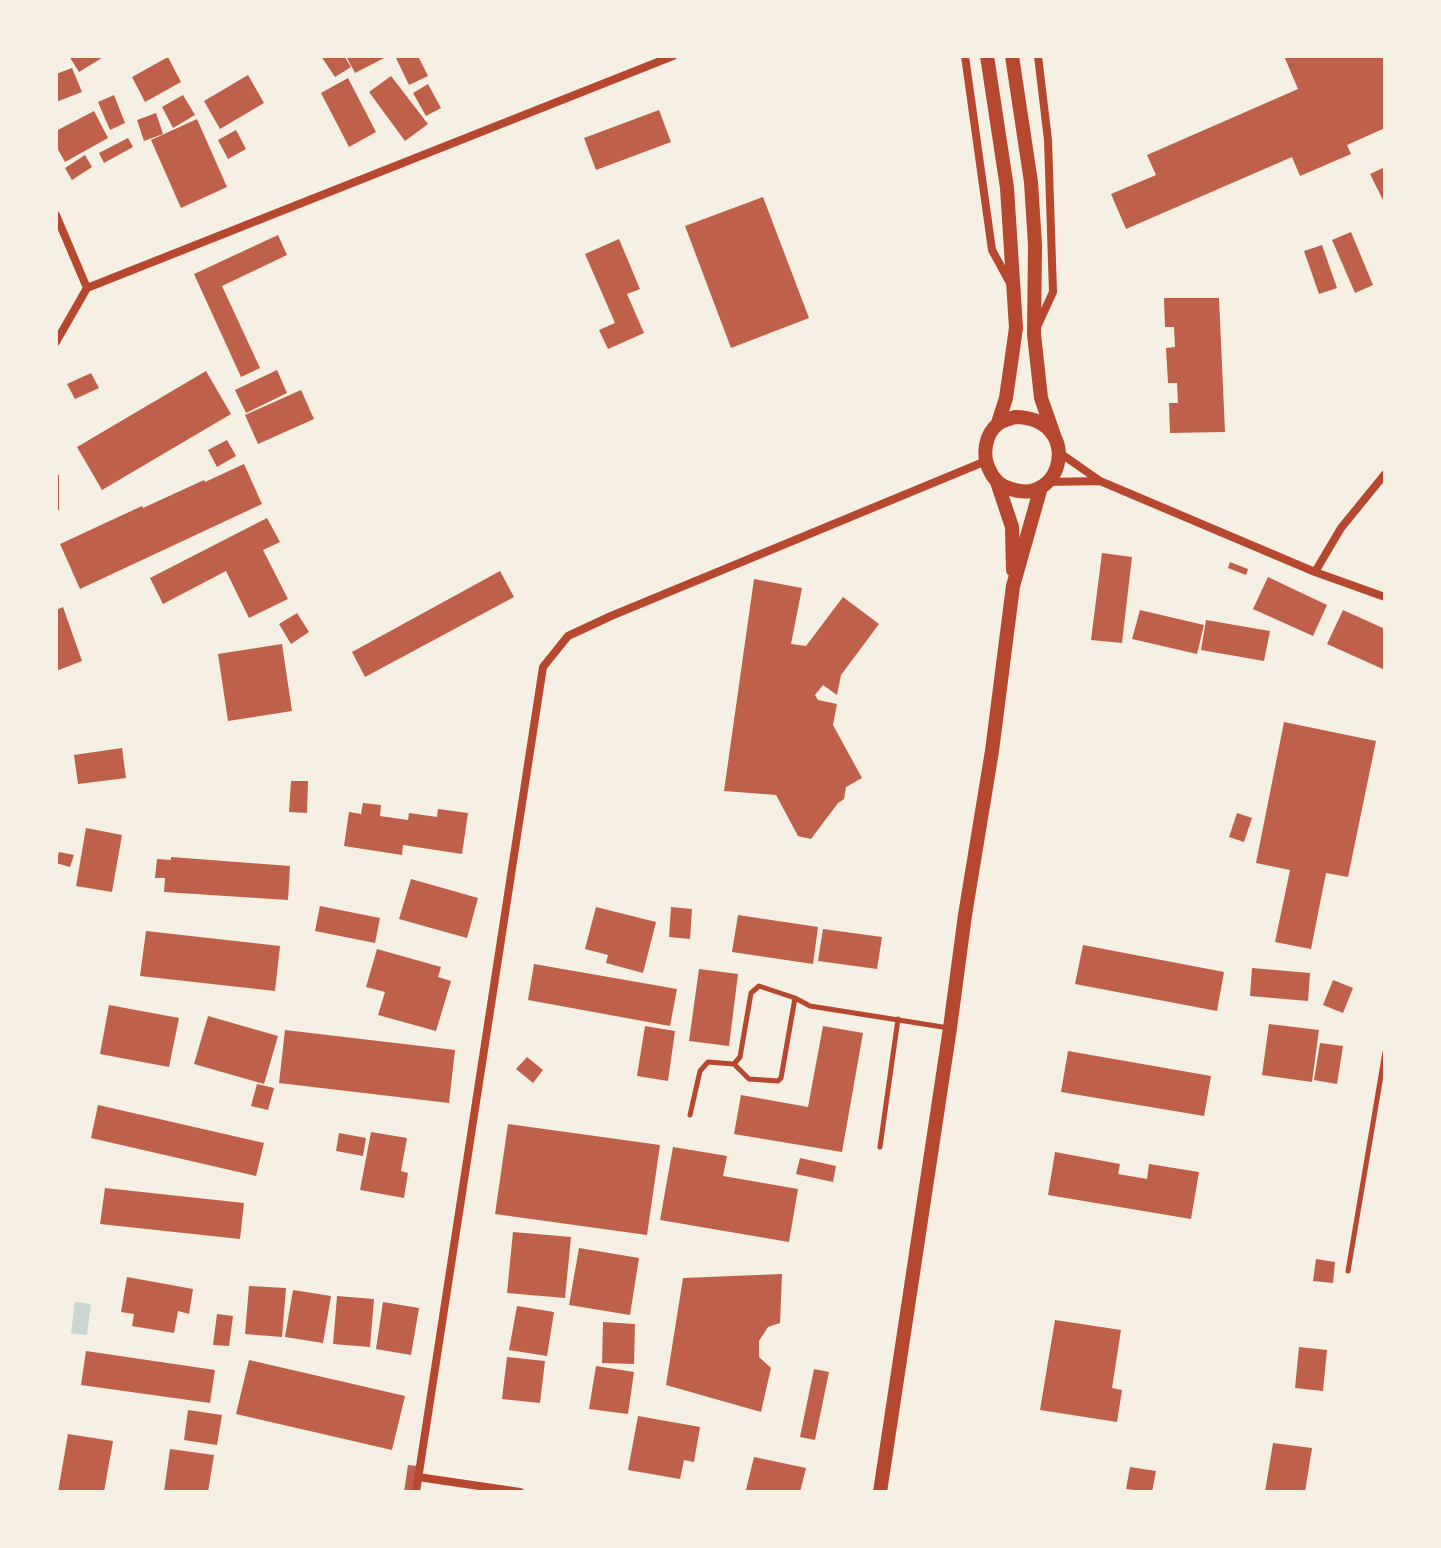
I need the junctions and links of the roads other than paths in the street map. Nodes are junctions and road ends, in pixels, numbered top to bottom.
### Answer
1 (673, 56) edge
2 (965, 56) edge
3 (987, 56) edge
4 (1012, 56) edge
5 (1038, 56) edge
6 (56, 215) edge
7 (87, 288) junction
8 (1014, 291) junction
9 (1034, 334) junction
10 (56, 342) edge
11 (998, 423) junction
12 (1054, 435) junction
13 (1060, 453) junction
14 (986, 461) junction
15 (1385, 474) edge
16 (1100, 481) junction
17 (997, 482) junction
18 (1044, 484) junction
19 (1315, 572) junction
20 (1013, 586) junction
21 (1385, 597) edge
22 (795, 998) junction
23 (898, 1019) junction
24 (950, 1028) junction
25 (1385, 1052) edge
26 (734, 1064) junction
27 (690, 1115) dead end
28 (880, 1147) dead end
29 (1348, 1271) dead end
30 (418, 1477) junction
31 (416, 1492) edge
32 (520, 1492) edge
33 (880, 1492) edge

1 - 7 street
2 - 8 street
3 - 8 main road
4 - 9 main road
5 - 9 street
6 - 7 street
7 - 10 street
8 - 11 main road
9 - 12 main road
11 - 12 main road
11 - 14 main road
12 - 13 main road
13 - 16 street
13 - 18 main road
14 - 17 main road
14 - 30 street
15 - 19 street
16 - 18 street
16 - 19 street
17 - 18 main road
17 - 20 main road
18 - 20 main road
19 - 21 street
20 - 24 main road
22 - 23 lane
22 - 26 lane
22 - 26 lane
23 - 24 lane
23 - 28 lane
24 - 33 main road
25 - 29 lane
26 - 27 lane
30 - 31 street
30 - 32 street

